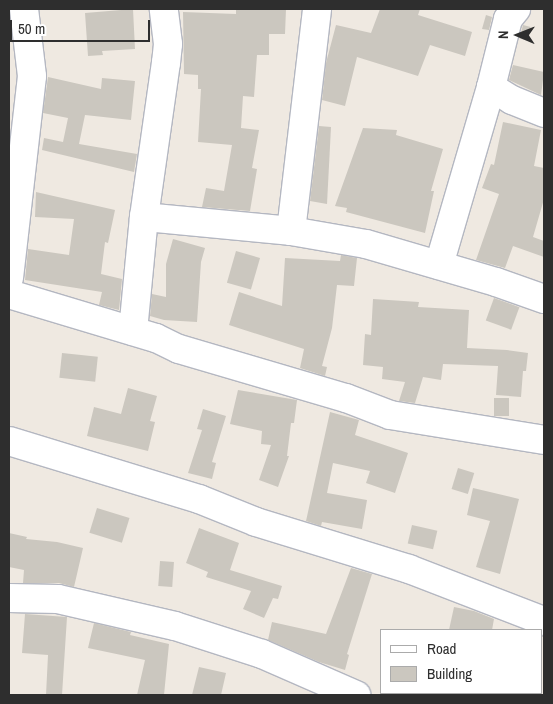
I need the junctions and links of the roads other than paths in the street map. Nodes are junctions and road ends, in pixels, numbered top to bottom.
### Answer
1 (24, 9) edge
2 (164, 9) edge
3 (317, 9) edge
4 (516, 9) edge
5 (491, 87) junction
6 (544, 113) edge
7 (144, 217) junction
8 (291, 231) junction
9 (439, 266) junction
10 (9, 278) edge
11 (9, 294) edge
12 (544, 298) edge
13 (133, 331) junction
14 (544, 440) edge
15 (9, 442) edge
16 (9, 598) edge
17 (544, 621) edge
18 (356, 695) edge

1 - 10 street
2 - 7 street
3 - 8 street
4 - 5 street
5 - 6 street
5 - 9 street
7 - 8 street
7 - 13 street
8 - 9 street
9 - 12 street
11 - 13 street
13 - 14 street
15 - 17 street
16 - 18 street

